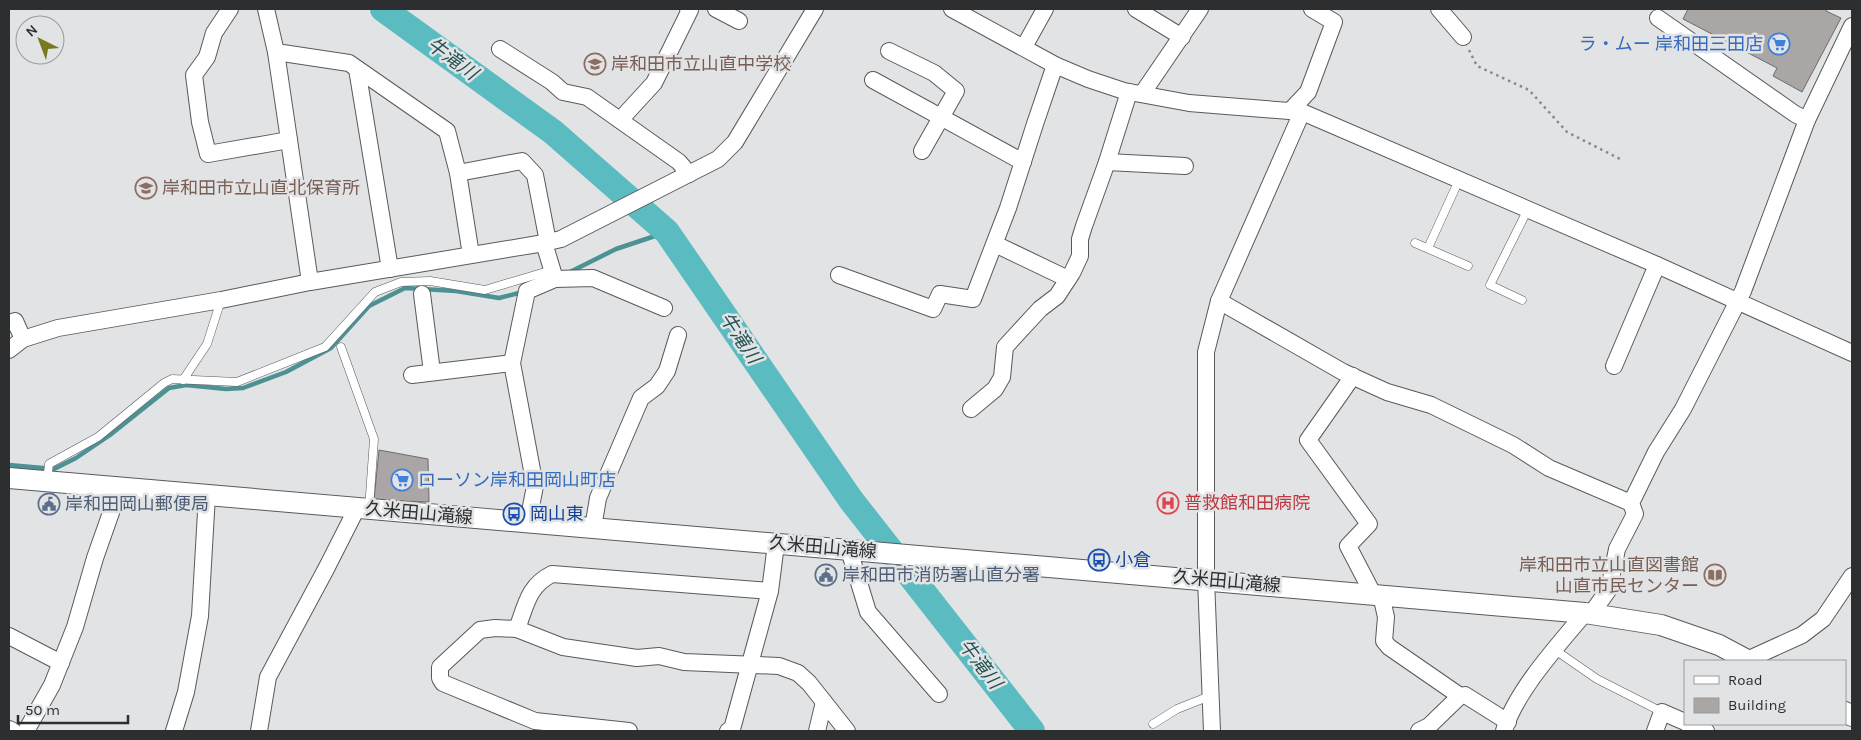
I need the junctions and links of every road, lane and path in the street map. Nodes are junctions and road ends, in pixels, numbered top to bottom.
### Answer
1 (230, 9) edge
2 (266, 9) edge
3 (688, 9) edge
4 (716, 9) edge
5 (815, 9) edge
6 (955, 9) edge
7 (1045, 9) edge
8 (1136, 9) edge
9 (1200, 9) edge
10 (1439, 9) edge
11 (1319, 11) edge
12 (739, 21) dead end
13 (1852, 26) edge
14 (1663, 27) dead end
15 (1182, 37) junction
16 (1463, 37) joint
17 (1024, 46) junction
18 (500, 49) dead end
19 (889, 50) dead end
20 (276, 52) junction
21 (1055, 65) junction
22 (357, 69) junction
23 (873, 80) dead end
24 (1135, 93) junction
25 (1296, 112) junction
26 (941, 118) junction
27 (620, 120) junction
28 (1807, 120) junction
29 (289, 140) junction
30 (922, 151) dead end
31 (1620, 159) dead end
32 (1023, 162) junction
33 (1107, 162) junction
34 (1185, 166) dead end
35 (458, 173) junction
36 (689, 174) junction
37 (1459, 180) junction
38 (1528, 210) junction
39 (546, 243) junction
40 (1415, 243) dead end
41 (995, 244) junction
42 (1428, 248) junction
43 (471, 255) junction
44 (1657, 265) junction
45 (1468, 266) dead end
46 (390, 269) junction
47 (553, 275) junction
48 (839, 275) dead end
49 (1068, 279) junction
50 (310, 282) junction
51 (422, 294) dead end
52 (221, 300) junction
53 (1522, 300) dead end
54 (1218, 301) junction
55 (1737, 301) junction
56 (664, 308) dead end
57 (9, 323) edge
58 (678, 335) dead end
59 (23, 339) junction
60 (341, 347) dead end
61 (9, 350) edge
62 (1852, 352) edge
63 (512, 363) junction
64 (1614, 366) dead end
65 (432, 372) junction
66 (412, 375) dead end
67 (1353, 376) junction
68 (183, 380) junction
69 (971, 409) dead end
70 (48, 472) junction
71 (9, 478) edge
72 (120, 487) junction
73 (207, 495) junction
74 (1631, 503) junction
75 (363, 508) junction
76 (528, 522) junction
77 (593, 528) junction
78 (776, 544) junction
79 (852, 550) junction
80 (1852, 576) edge
81 (1206, 579) junction
82 (770, 592) junction
83 (1377, 594) junction
84 (1588, 613) junction
85 (517, 629) junction
86 (9, 636) edge
87 (1555, 650) junction
88 (1744, 660) edge
89 (61, 663) junction
90 (751, 665) junction
91 (938, 694) dead end
92 (1210, 696) junction
93 (1460, 696) junction
94 (824, 702) junction
95 (1662, 712) junction
96 (1684, 722) edge
97 (1153, 724) dead end
98 (1691, 725) edge
99 (1718, 725) edge
100 (561, 728) edge
101 (1507, 728) edge
102 (9, 729) edge
103 (13, 731) edge
104 (26, 731) edge
105 (174, 731) edge
106 (259, 731) edge
107 (629, 731) edge
108 (728, 731) edge
109 (817, 731) edge
110 (847, 731) edge
111 (1212, 731) edge
112 (1419, 731) edge
113 (1656, 731) edge
114 (1706, 731) edge

1 - 29 street
2 - 20 street
3 - 27 street
4 - 12 street
5 - 36 street
6 - 17 street
7 - 17 street
8 - 15 street
9 - 15 street
10 - 16 street
11 - 25 street
13 - 28 street
14 - 28 street
15 - 24 street
16 - 31 path
17 - 21 street
18 - 27 street
19 - 26 street
20 - 22 street
20 - 29 street
21 - 24 street
21 - 32 street
22 - 35 street
22 - 46 street
23 - 26 street
24 - 25 street
24 - 33 street
25 - 37 street
25 - 54 street
26 - 30 street
26 - 32 street
27 - 36 street
28 - 55 street
29 - 50 street
32 - 41 street
33 - 34 street
33 - 49 street
35 - 39 street
35 - 43 street
36 - 39 street
37 - 38 street
37 - 42 lane
38 - 44 street
38 - 53 lane
39 - 43 street
39 - 47 street
40 - 42 lane
41 - 48 street
41 - 49 street
42 - 45 lane
43 - 46 street
44 - 55 street
44 - 64 street
46 - 50 street
47 - 56 street
47 - 63 street
47 - 68 lane
49 - 69 street
50 - 52 street
51 - 65 street
52 - 59 street
52 - 68 lane
54 - 67 street
54 - 81 street
55 - 62 street
55 - 74 street
57 - 59 street
58 - 77 street
59 - 61 street
60 - 75 lane
63 - 65 street
63 - 76 street
65 - 66 street
67 - 74 street
67 - 83 street
68 - 70 lane
70 - 71 street, 久米田山滝線
70 - 72 street, 久米田山滝線
72 - 73 street, 久米田山滝線
72 - 89 street
73 - 75 street, 久米田山滝線
73 - 105 street
74 - 84 street
75 - 76 street, 久米田山滝線
75 - 106 street
76 - 77 street, 久米田山滝線
77 - 78 street, 久米田山滝線
78 - 79 street, 久米田山滝線
78 - 82 street
79 - 81 street, 久米田山滝線
79 - 91 street
80 - 88 street
81 - 83 street, 久米田山滝線
81 - 92 street
82 - 85 street
82 - 90 street
83 - 84 street, 久米田山滝線
83 - 93 street
84 - 87 street
84 - 88 street, 久米田山滝線
85 - 90 street
85 - 100 street
86 - 89 street
87 - 95 lane
87 - 101 street
89 - 104 street
90 - 94 street
90 - 108 street
92 - 97 lane
92 - 111 street
93 - 101 street
93 - 112 street
94 - 109 street
94 - 110 street
95 - 96 street
95 - 113 street
98 - 114 street
99 - 114 street
100 - 107 street
102 - 103 street

